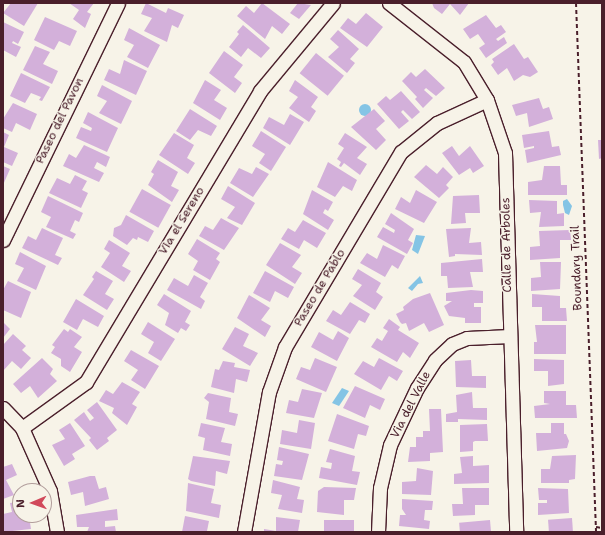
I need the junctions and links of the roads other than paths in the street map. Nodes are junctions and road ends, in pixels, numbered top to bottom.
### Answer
1 (118, 3) edge
2 (333, 3) edge
3 (389, 3) edge
4 (487, 100) junction
5 (3, 240) edge
6 (510, 336) junction
7 (3, 408) edge
8 (22, 428) junction
9 (57, 532) edge
10 (244, 532) edge
11 (378, 532) edge
12 (516, 532) edge

1 - 5 street, Paseo del Pavon
2 - 8 street, Via el Sereno
3 - 4 street, Calle de Arboles
4 - 6 street, Calle de Arboles
4 - 10 street, Paseo de Pablo
6 - 11 street, Via del Valle
6 - 12 street, Calle de Arboles
7 - 8 street
8 - 9 street

